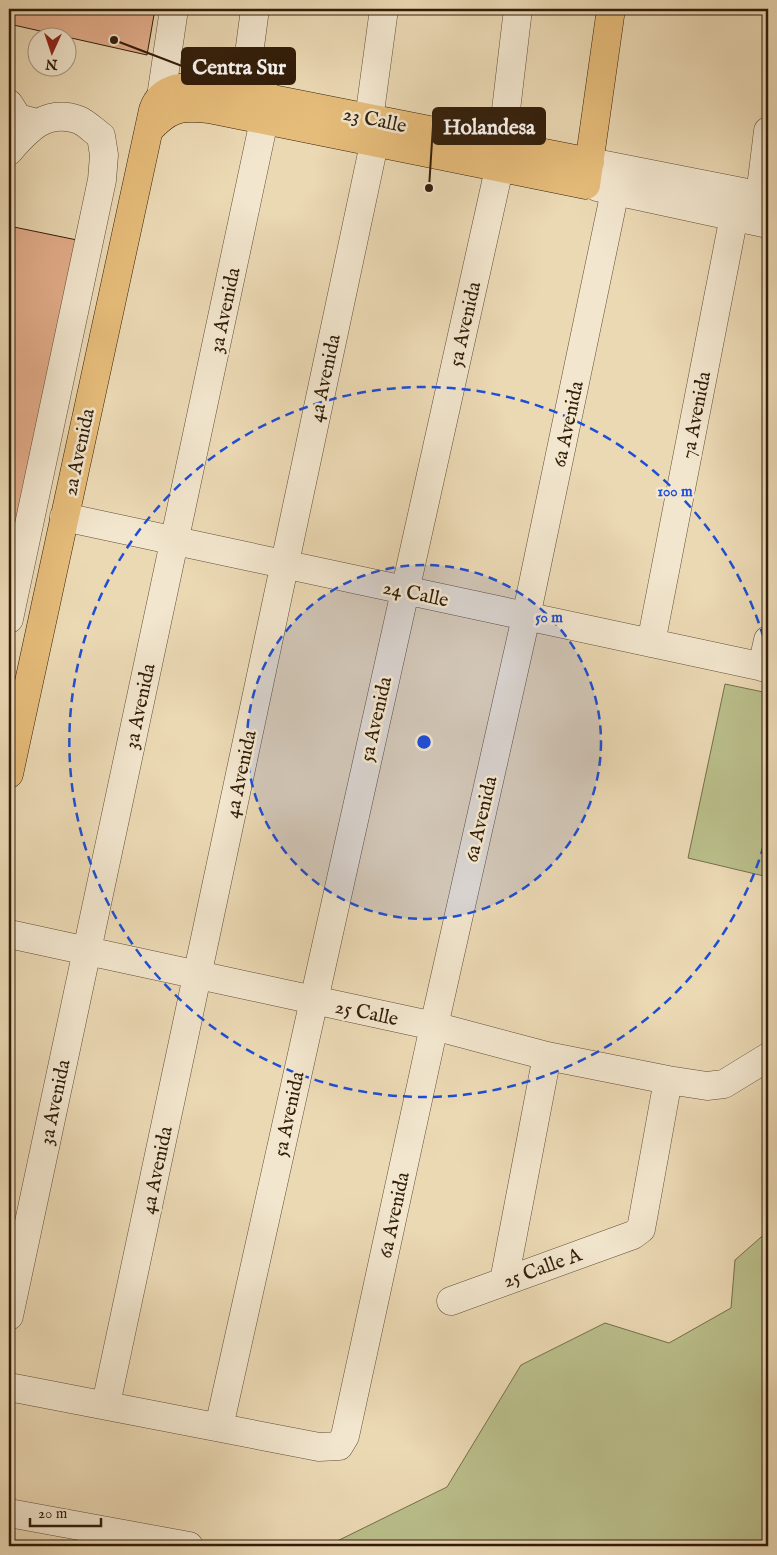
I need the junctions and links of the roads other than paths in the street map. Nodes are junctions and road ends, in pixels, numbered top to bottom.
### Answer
1 (174, 9) edge
2 (256, 9) edge
3 (384, 9) edge
4 (518, 9) edge
5 (611, 9) edge
6 (9, 104) edge
7 (255, 106) junction
8 (158, 114) junction
9 (37, 123) junction
10 (371, 131) junction
11 (768, 131) edge
12 (9, 151) edge
13 (500, 157) junction
14 (588, 173) junction
15 (615, 191) junction
16 (764, 196) edge
17 (734, 216) junction
18 (768, 224) edge
19 (64, 517) junction
20 (174, 541) junction
21 (284, 564) junction
22 (404, 590) junction
23 (526, 616) junction
24 (9, 619) edge
25 (768, 640) edge
26 (651, 643) junction
27 (765, 668) edge
28 (9, 774) edge
29 (9, 934) edge
30 (86, 949) junction
31 (197, 975) junction
32 (313, 1000) junction
33 (434, 1026) junction
34 (548, 1056) junction
35 (768, 1057) edge
36 (668, 1080) junction
37 (504, 1281) junction
38 (451, 1301) dead end
39 (9, 1316) edge
40 (9, 1387) edge
41 (106, 1404) junction
42 (219, 1427) junction
43 (9, 1513) edge
44 (189, 1546) edge

1 - 8 street, 2a Avenida
2 - 7 street, 3a Avenida
3 - 10 street, 4a Avenida
4 - 13 street, 5a Avenida
5 - 14 main road
6 - 9 street
7 - 8 main road, 23 Calle
7 - 10 main road, 23 Calle
7 - 20 street, 3a Avenida
8 - 19 main road, 2a Avenida
9 - 12 street
9 - 24 street
10 - 13 main road, 23 Calle
10 - 21 street, 4a Avenida
11 - 16 street
13 - 14 main road, 23 Calle
13 - 22 street, 5a Avenida
14 - 15 street, 23 Calle
14 - 16 street, 23 Calle
15 - 17 street, 23 Calle
15 - 23 street, 6a Avenida
17 - 18 street, 23 Calle
17 - 26 street, 7a Avenida
19 - 20 street, 24 Calle
19 - 28 main road, 2a Avenida
20 - 21 street, 24 Calle
20 - 30 street, 3a Avenida
21 - 22 street, 24 Calle
21 - 31 street, 4a Avenida
22 - 23 street, 24 Calle
22 - 32 street, 5a Avenida
23 - 26 street, 24 Calle
23 - 33 street, 6a Avenida
25 - 27 street
26 - 27 street, 24 Calle
29 - 30 street, 25 Calle
30 - 31 street, 25 Calle
30 - 39 street, 3a Avenida
31 - 32 street, 25 Calle
31 - 41 street, 4a Avenida
32 - 33 street, 25 Calle
32 - 42 street, 5a Avenida
33 - 34 street, 25 Calle
33 - 42 street, 6a Avenida
34 - 36 street, 25 Calle
34 - 37 street
35 - 36 street, 25 Calle
36 - 37 street, 25 Calle A
37 - 38 street, 25 Calle A
40 - 41 street
41 - 42 street
43 - 44 street

